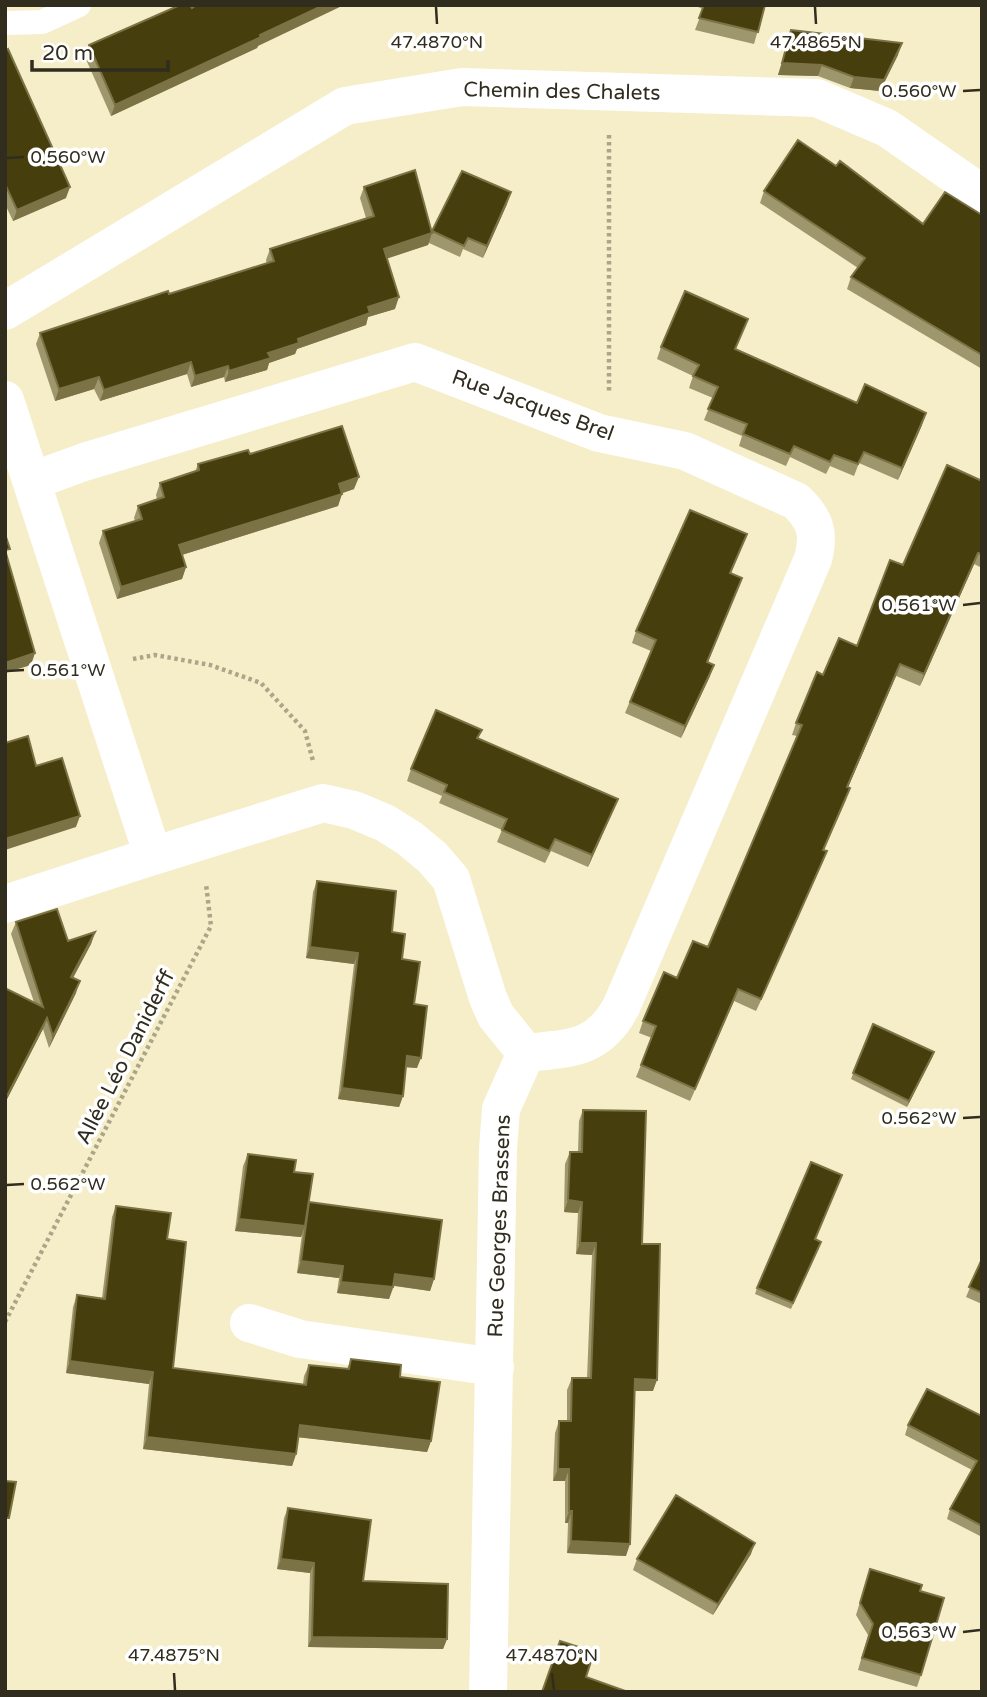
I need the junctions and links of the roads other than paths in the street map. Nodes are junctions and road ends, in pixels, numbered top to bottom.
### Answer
1 (79, 5) edge
2 (5, 23) edge
3 (982, 194) edge
4 (5, 311) edge
5 (5, 400) edge
6 (32, 481) junction
7 (153, 856) junction
8 (5, 904) edge
9 (526, 1053) junction
10 (249, 1323) dead end
11 (495, 1367) junction
12 (488, 1692) edge

1 - 2 lane
3 - 4 street, Chemin des Chalets
5 - 6 street
6 - 7 street
6 - 9 street, Rue Jacques Brel
7 - 8 street
7 - 9 street
9 - 11 street, Rue Georges Brassens
10 - 11 street
11 - 12 street, Rue Georges Brassens

